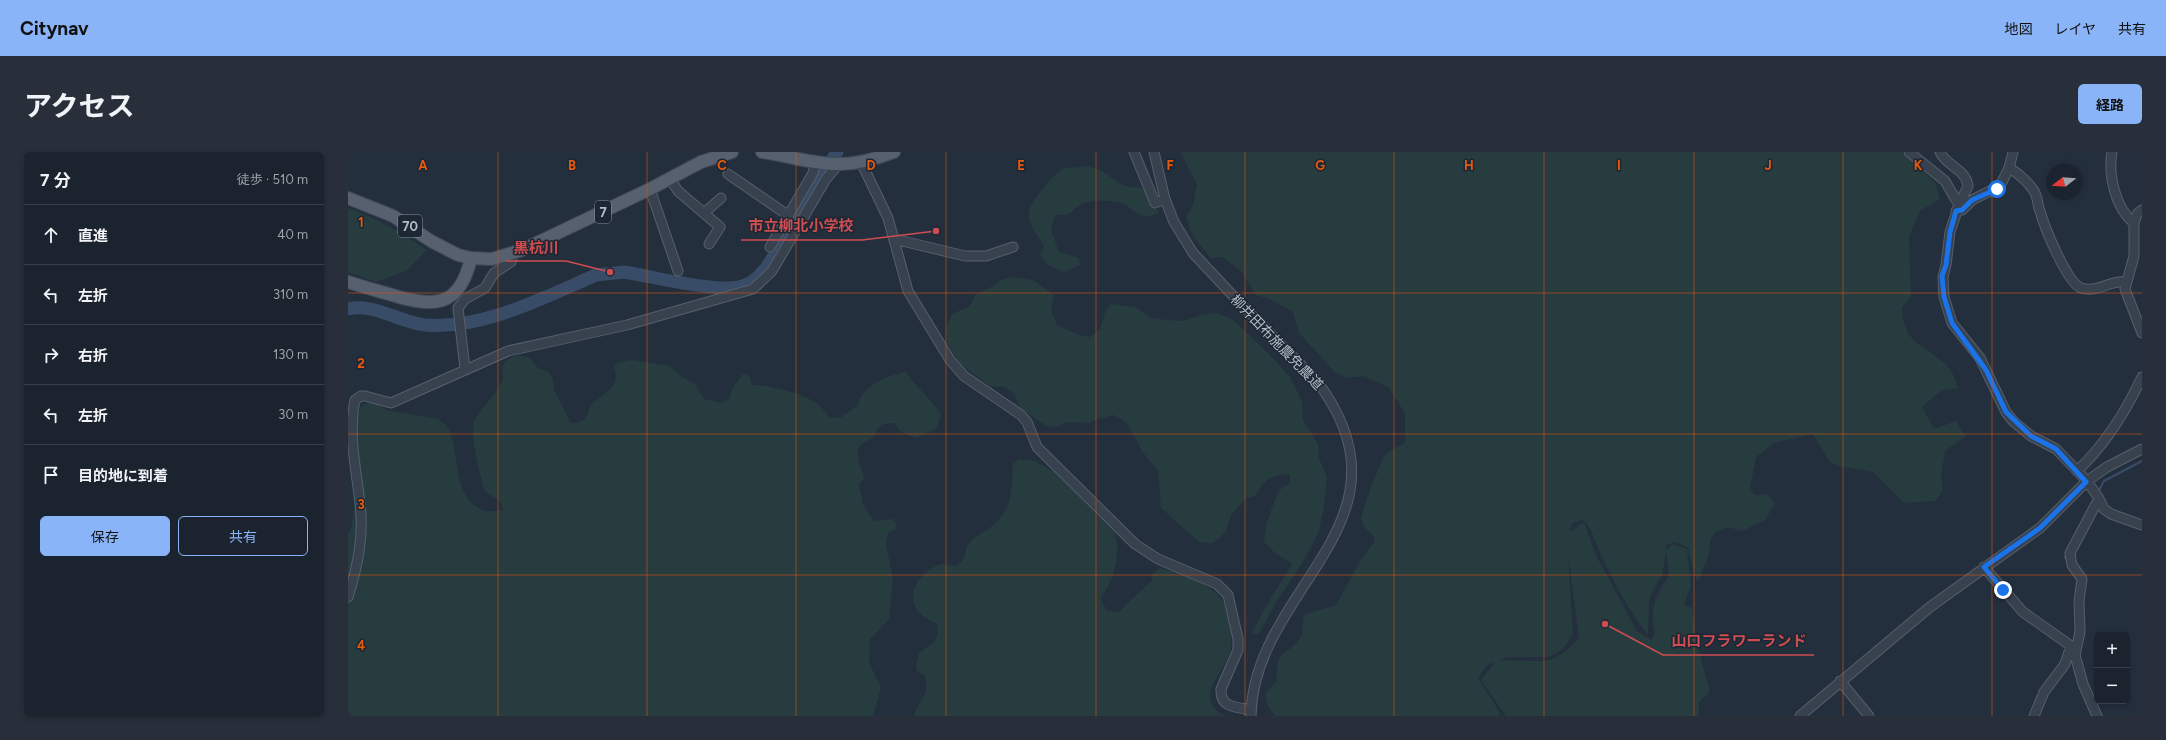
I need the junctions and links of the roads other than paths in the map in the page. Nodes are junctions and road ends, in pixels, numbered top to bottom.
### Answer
1 (732, 152) edge
2 (762, 152) edge
3 (894, 152) edge
4 (1134, 152) edge
5 (1154, 152) edge
6 (1909, 152) edge
7 (1940, 152) edge
8 (2013, 152) edge
9 (2112, 152) edge
10 (711, 155) edge
11 (861, 162) junction
12 (819, 164) junction
13 (837, 165) junction
14 (2009, 168) junction
15 (728, 174) dead end
16 (670, 178) junction
17 (650, 190) junction
18 (348, 198) edge
19 (721, 198) dead end
20 (1165, 199) junction
21 (1957, 208) junction
22 (2142, 210) edge
23 (704, 213) junction
24 (789, 216) junction
25 (2134, 223) junction
26 (894, 238) junction
27 (709, 244) dead end
28 (770, 247) dead end
29 (1013, 247) dead end
30 (512, 254) junction
31 (471, 258) junction
32 (678, 271) dead end
33 (348, 282) edge
34 (2125, 282) junction
35 (2142, 333) edge
36 (465, 369) junction
37 (2142, 377) edge
38 (2142, 449) edge
39 (2077, 471) junction
40 (2086, 482) junction
41 (2098, 497) junction
42 (2142, 525) edge
43 (1984, 567) junction
44 (348, 597) edge
45 (2073, 647) junction
46 (1840, 681) junction
47 (1251, 713) edge
48 (1800, 716) edge
49 (1869, 716) edge
50 (2034, 716) edge
51 (2097, 716) edge

1 - 10 main road, 7
2 - 12 main road
3 - 11 main road
4 - 20 street
5 - 20 street, 柳井田布施農免農道
6 - 21 street
7 - 21 street
8 - 14 street
9 - 25 street
10 - 16 main road, 7
11 - 13 main road
11 - 26 street
12 - 13 main road
12 - 24 street
13 - 36 street
14 - 21 street
14 - 34 street
15 - 24 street
16 - 17 main road, 7
16 - 23 street
17 - 30 main road, 7
17 - 32 street
18 - 31 main road, 70
19 - 23 street
20 - 47 street, 柳井田布施農免農道
21 - 39 street
22 - 25 street
23 - 27 street
24 - 28 street
25 - 34 street
26 - 29 street
26 - 47 street
30 - 31 main road, 7
30 - 36 street
31 - 33 main road
34 - 35 street
36 - 44 street
37 - 39 street
38 - 40 street
39 - 40 street
40 - 41 street
40 - 43 street
41 - 42 street
41 - 45 street
43 - 45 street
43 - 46 street
45 - 50 street
45 - 51 street
46 - 48 street
46 - 49 street

